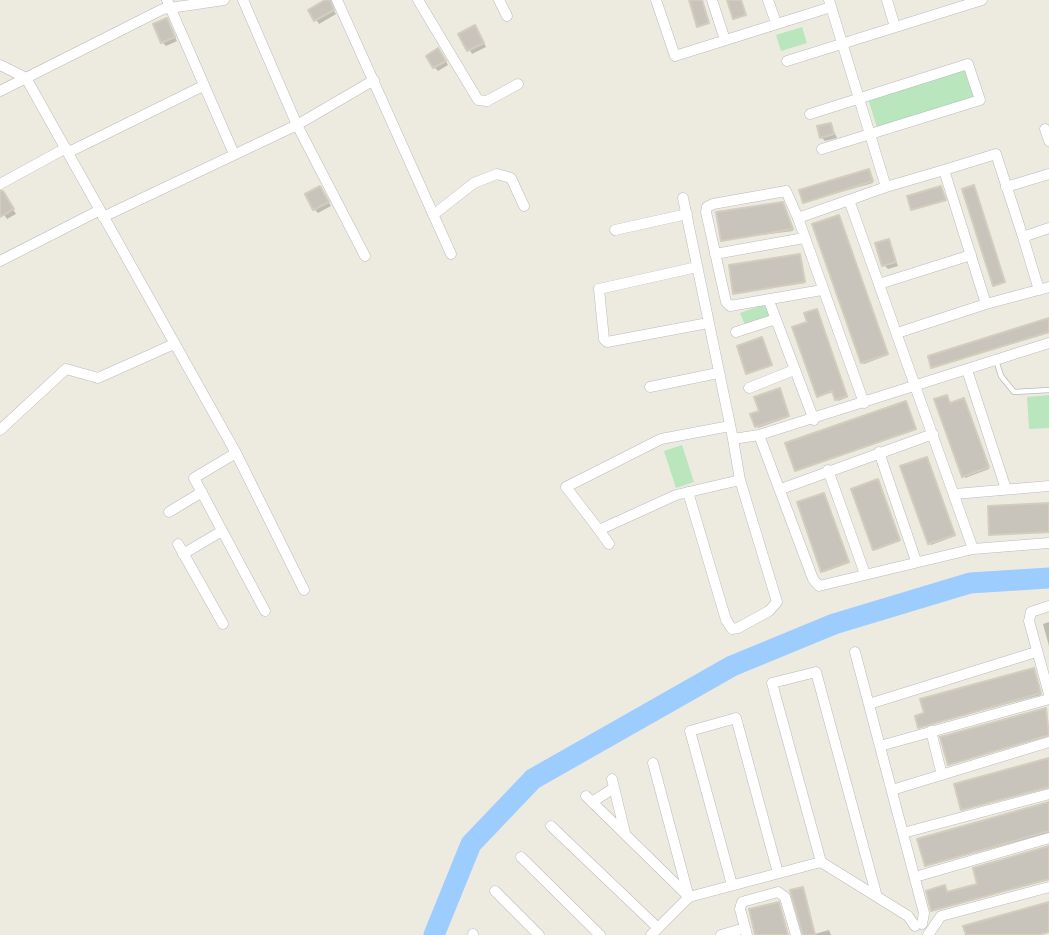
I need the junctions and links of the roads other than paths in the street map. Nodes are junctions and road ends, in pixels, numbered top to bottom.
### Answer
1 (224, 0) edge
2 (243, 0) edge
3 (337, 0) edge
4 (418, 0) edge
5 (499, 0) edge
6 (656, 0) edge
7 (712, 0) edge
8 (768, 0) edge
9 (887, 0) edge
10 (982, 0) edge
11 (169, 3) edge
12 (830, 3) edge
13 (949, 5) edge
14 (507, 16) dead end
15 (776, 23) junction
16 (895, 27) junction
17 (725, 40) junction
18 (842, 44) junction
19 (787, 61) dead end
20 (0, 65) edge
21 (26, 78) junction
22 (374, 80) junction
23 (518, 84) dead end
24 (203, 86) junction
25 (0, 91) edge
26 (860, 97) junction
27 (810, 114) dead end
28 (297, 125) junction
29 (1045, 129) dead end
30 (870, 134) junction
31 (1049, 141) edge
32 (822, 149) dead end
33 (68, 150) junction
34 (234, 154) junction
35 (944, 170) junction
36 (1049, 174) edge
37 (0, 184) edge
38 (886, 187) junction
39 (1006, 187) junction
40 (683, 198) dead end
41 (849, 200) junction
42 (524, 206) dead end
43 (101, 213) junction
44 (687, 214) junction
45 (433, 215) junction
46 (798, 218) junction
47 (1049, 228) edge
48 (615, 230) dead end
49 (1023, 237) junction
50 (804, 238) junction
51 (451, 254) dead end
52 (715, 254) junction
53 (971, 255) junction
54 (365, 256) dead end
55 (0, 261) edge
56 (697, 267) junction
57 (879, 284) junction
58 (1044, 289) edge
59 (822, 290) junction
60 (769, 301) junction
61 (986, 304) junction
62 (776, 319) junction
63 (708, 323) junction
64 (736, 332) dead end
65 (897, 333) junction
66 (1049, 343) edge
67 (174, 344) junction
68 (996, 359) junction
69 (794, 370) junction
70 (967, 370) junction
71 (718, 373) junction
72 (650, 387) dead end
73 (916, 387) junction
74 (749, 388) dead end
75 (1049, 390) edge
76 (864, 403) junction
77 (814, 420) junction
78 (730, 426) junction
79 (0, 430) edge
80 (933, 434) junction
81 (759, 435) junction
82 (733, 439) junction
83 (879, 452) junction
84 (236, 453) junction
85 (828, 470) junction
86 (740, 480) junction
87 (1049, 486) edge
88 (780, 489) junction
89 (1006, 489) junction
90 (202, 492) junction
91 (688, 492) junction
92 (954, 494) junction
93 (169, 512) dead end
94 (599, 530) junction
95 (222, 531) junction
96 (1049, 543) edge
97 (178, 544) dead end
98 (609, 544) dead end
99 (973, 549) junction
100 (183, 554) junction
101 (916, 561) junction
102 (864, 574) junction
103 (304, 590) dead end
104 (1049, 606) edge
105 (265, 611) dead end
106 (223, 624) dead end
107 (855, 652) dead end
108 (1036, 652) junction
109 (1049, 696) edge
110 (869, 704) junction
111 (931, 730) junction
112 (1049, 742) edge
113 (880, 746) junction
114 (653, 763) dead end
115 (942, 775) junction
116 (892, 790) junction
117 (1049, 794) edge
118 (551, 826) dead end
119 (903, 833) junction
120 (626, 835) junction
121 (1049, 838) edge
122 (521, 857) dead end
123 (821, 862) junction
124 (778, 873) junction
125 (915, 877) junction
126 (732, 886) junction
127 (1049, 887) edge
128 (495, 891) dead end
129 (689, 897) junction
130 (877, 897) junction
131 (922, 929) edge
132 (655, 932) edge
133 (746, 932) edge
134 (539, 935) edge
135 (600, 935) edge
136 (721, 935) edge
137 (796, 935) edge

1 - 11 street
2 - 28 street
3 - 22 street
4 - 23 street
5 - 14 street
6 - 17 street
7 - 17 street
8 - 15 street
9 - 16 street
10 - 13 street
11 - 21 street
11 - 24 street
12 - 15 street
12 - 18 street
13 - 16 street
15 - 17 street
16 - 18 street
18 - 19 street
18 - 26 street
20 - 21 street
21 - 25 street
21 - 33 street
22 - 28 street
22 - 45 street
24 - 33 street
24 - 34 street
26 - 27 street
26 - 30 street
26 - 30 street
28 - 34 street
28 - 54 street
29 - 31 street
30 - 32 street
30 - 38 street
33 - 37 street
33 - 43 street
34 - 43 street
35 - 38 street
35 - 39 street
35 - 53 street
36 - 39 street
38 - 41 street
39 - 49 street
40 - 44 street
41 - 46 street
41 - 57 street
42 - 45 street
43 - 55 street
43 - 67 street
44 - 48 street
44 - 56 street
45 - 51 street
46 - 50 street
46 - 52 street
47 - 49 street
49 - 58 street
50 - 52 street
50 - 59 street
52 - 60 street
53 - 57 street
53 - 61 street
56 - 63 street
56 - 63 street
57 - 65 street
58 - 61 street
59 - 60 street
59 - 76 street
60 - 62 street
61 - 65 street
62 - 64 street
62 - 69 street
63 - 71 street
65 - 73 street
66 - 68 street
67 - 79 street
67 - 84 street
68 - 70 street
68 - 75 lane
69 - 74 street
69 - 77 street
70 - 73 street
70 - 89 street
71 - 72 street
71 - 78 street
73 - 76 street
73 - 80 street
76 - 77 street
77 - 81 street
78 - 82 street
78 - 94 street
80 - 83 street
80 - 92 street
81 - 82 street
81 - 88 street
82 - 86 street
83 - 85 street
83 - 101 street
84 - 90 street
84 - 103 street
85 - 88 street
85 - 102 street
86 - 91 street
86 - 91 street
87 - 89 street
88 - 102 street
89 - 92 street
90 - 93 street
90 - 95 street
91 - 94 street
92 - 99 street
94 - 98 street
95 - 100 street
95 - 105 street
96 - 99 street
97 - 100 street
99 - 101 street
100 - 106 street
101 - 102 street
104 - 108 street
107 - 110 street
108 - 109 street
108 - 110 street
109 - 111 street
110 - 113 street
111 - 113 street
111 - 115 street
112 - 115 street
113 - 116 street
114 - 129 street
115 - 116 street
116 - 119 street
117 - 119 street
118 - 132 street
119 - 125 street
120 - 120 street
120 - 129 street
121 - 125 street
122 - 135 street
123 - 124 street
123 - 130 street
123 - 130 street
124 - 126 street
124 - 126 street
125 - 131 street
126 - 129 street
127 - 131 street
128 - 134 street
129 - 132 street
130 - 131 street
133 - 136 street
133 - 137 street

